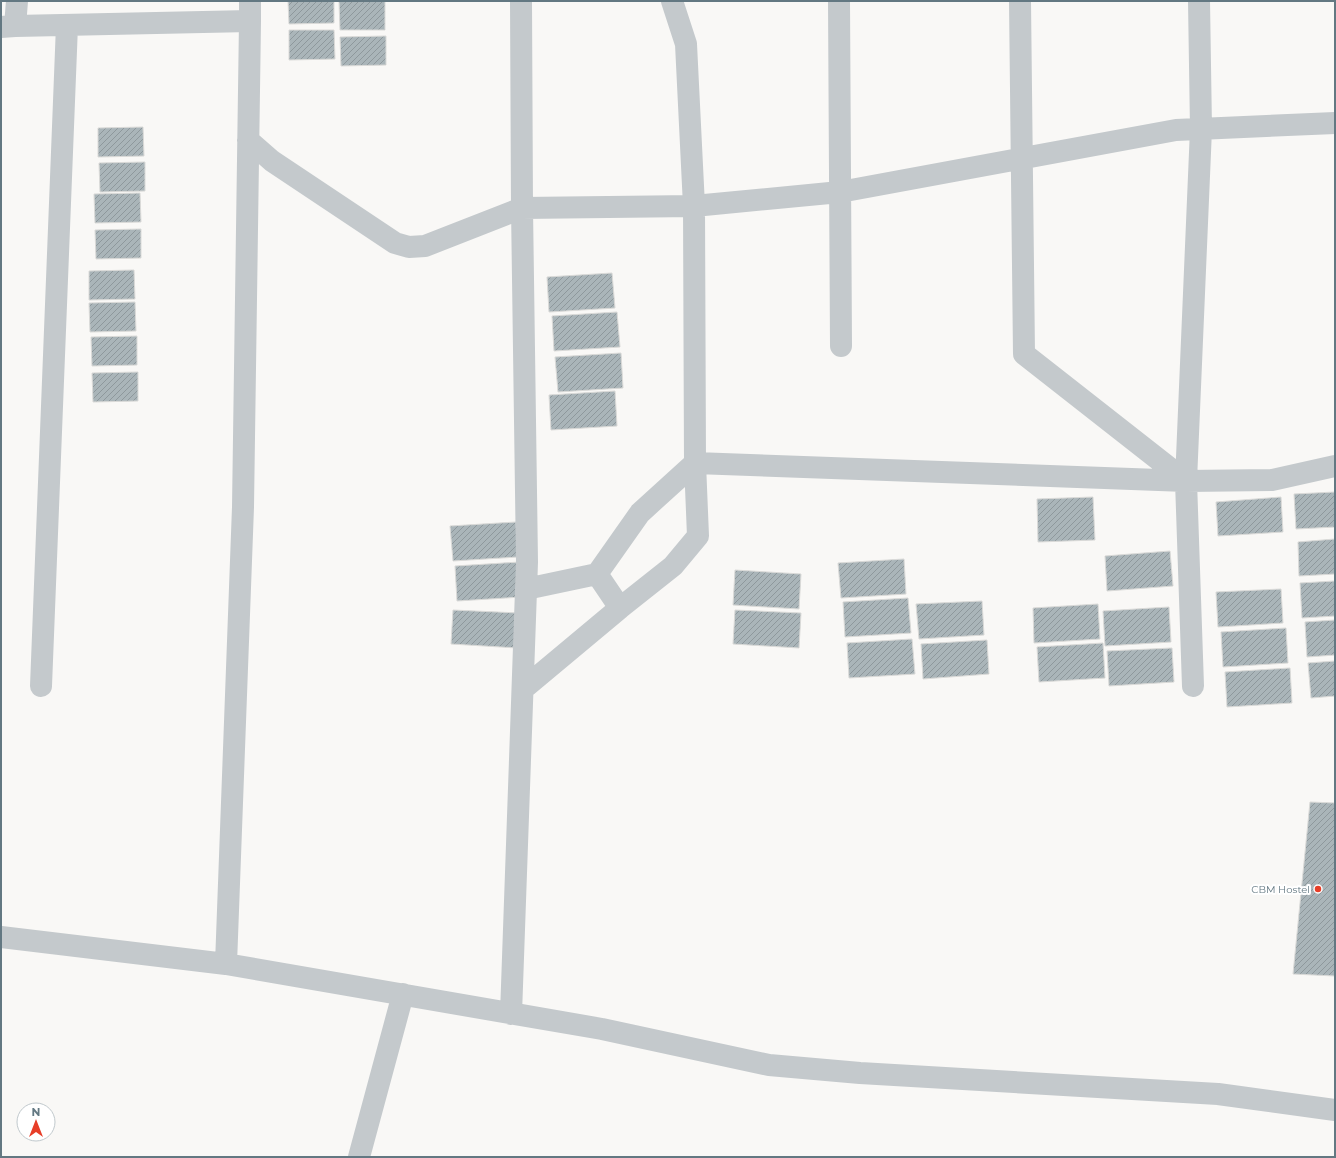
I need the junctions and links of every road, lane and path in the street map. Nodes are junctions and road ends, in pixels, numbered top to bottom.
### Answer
1 (17, 1) edge
2 (521, 1) edge
3 (672, 1) edge
4 (840, 1) edge
5 (1020, 1) edge
6 (1199, 1) edge
7 (250, 11) edge
8 (68, 26) junction
9 (8, 27) edge
10 (1335, 123) edge
11 (1201, 129) junction
12 (248, 140) junction
13 (1022, 158) junction
14 (840, 192) junction
15 (694, 206) junction
16 (522, 208) junction
17 (841, 346) dead end
18 (695, 462) junction
19 (1335, 466) edge
20 (1186, 481) junction
21 (597, 574) junction
22 (526, 589) junction
23 (620, 608) junction
24 (41, 686) dead end
25 (1193, 686) dead end
26 (523, 689) junction
27 (1, 937) edge
28 (226, 964) junction
29 (403, 994) junction
30 (511, 1014) junction
31 (1335, 1110) edge
32 (359, 1157) edge

1 - 9 street
2 - 16 street
3 - 15 street
4 - 14 street
5 - 13 street
6 - 11 street
7 - 8 street
7 - 12 street
8 - 9 street
8 - 24 street
10 - 11 street
11 - 13 street
11 - 20 street
12 - 16 street
12 - 28 street
13 - 14 street
13 - 20 street
14 - 15 street
14 - 17 street
15 - 16 street
15 - 18 street
16 - 22 street
18 - 20 street
18 - 21 street
18 - 23 street
19 - 20 street
20 - 25 street
21 - 22 street
21 - 23 street
22 - 26 street
23 - 26 street
26 - 30 street
27 - 28 street
28 - 29 street
29 - 30 street
29 - 32 street
30 - 31 street

